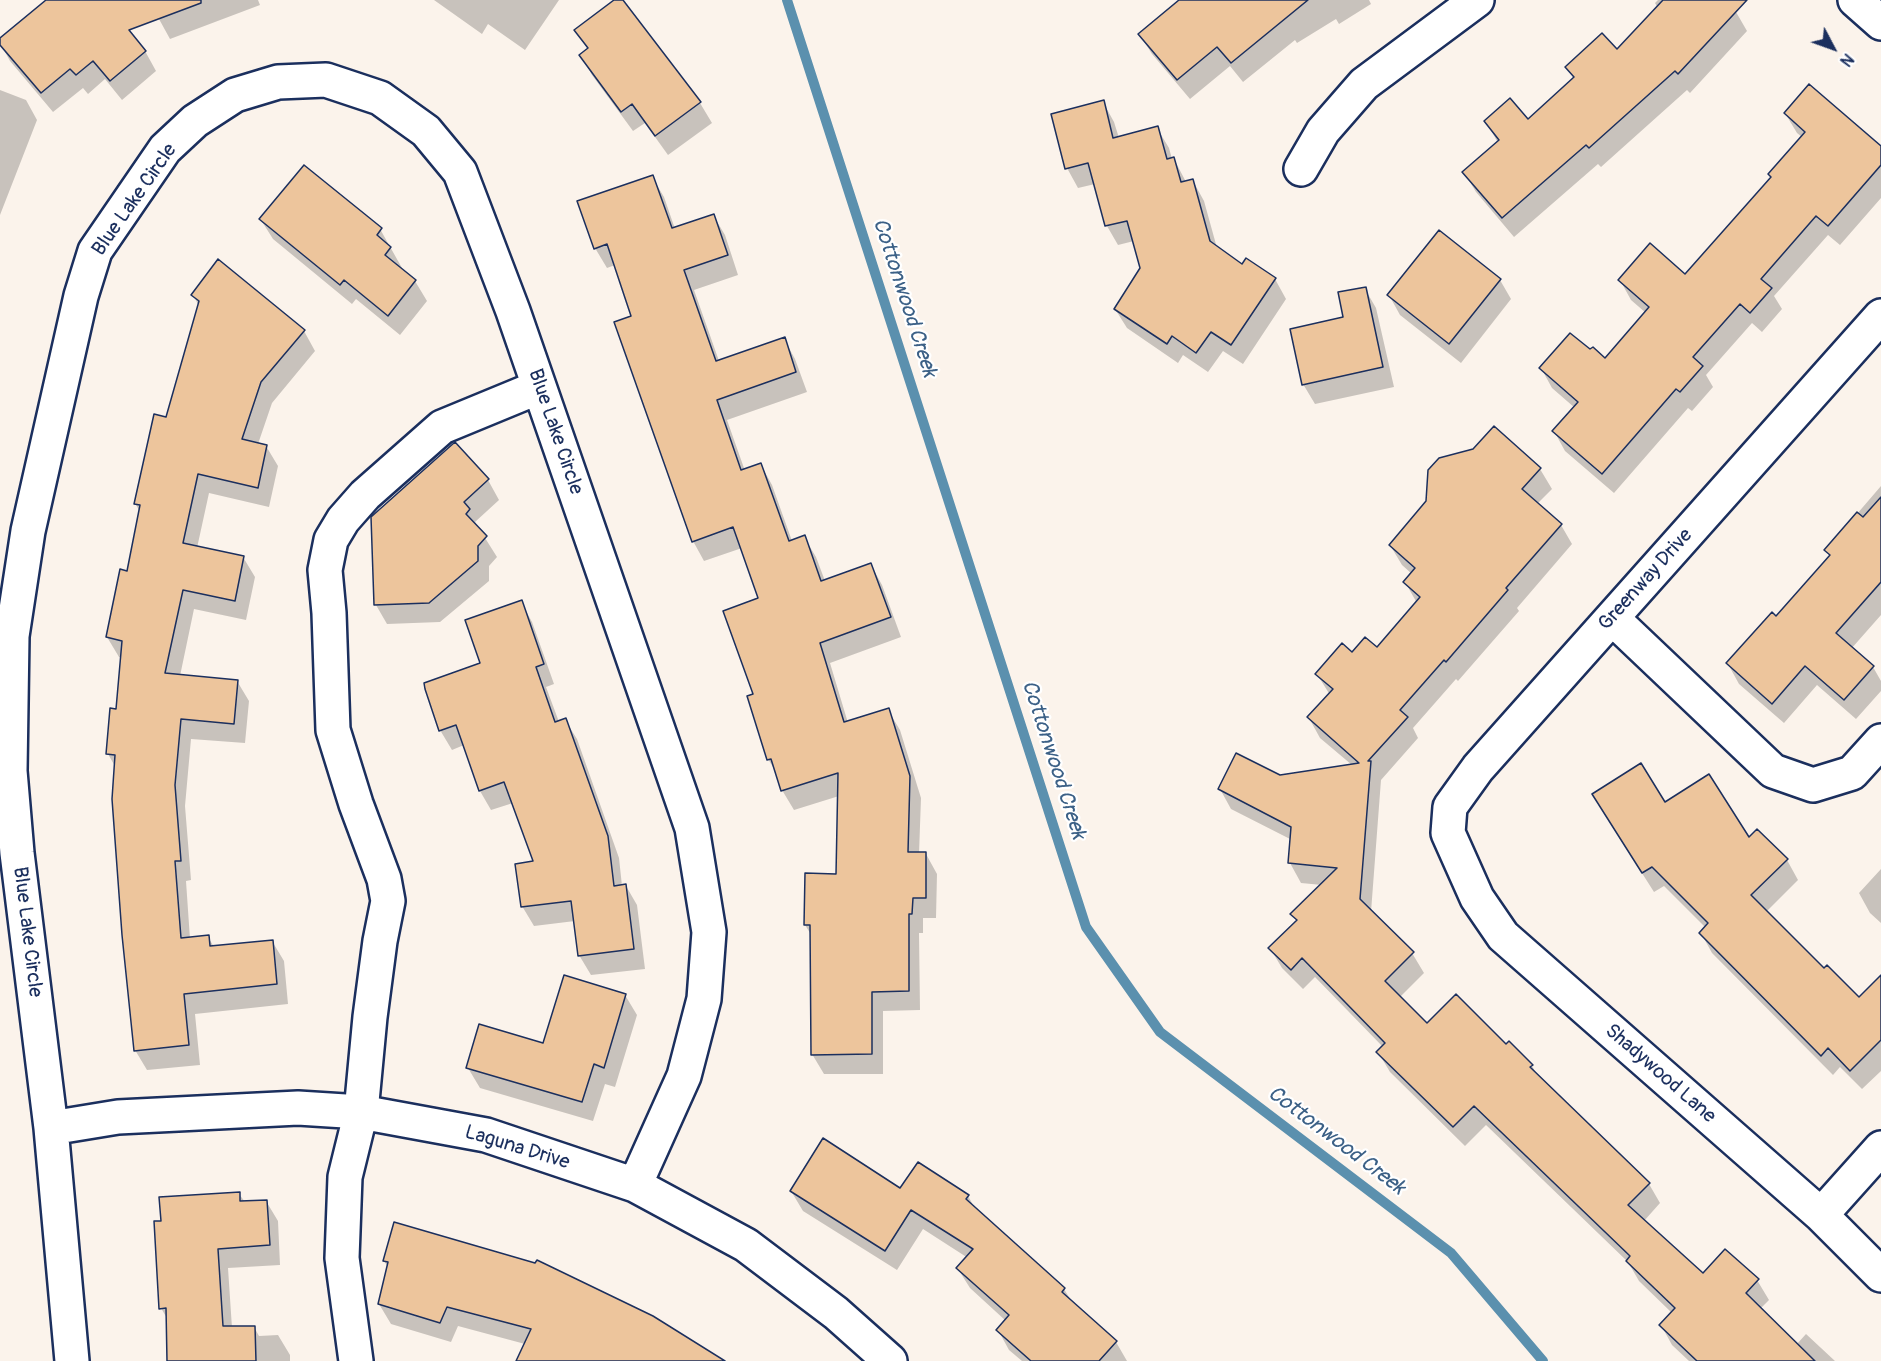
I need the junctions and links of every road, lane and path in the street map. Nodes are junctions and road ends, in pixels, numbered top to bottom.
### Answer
1 (1477, 0) edge
2 (1855, 0) edge
3 (1881, 23) edge
4 (1301, 169) dead end
5 (1881, 316) edge
6 (539, 387) junction
7 (1612, 618) junction
8 (1881, 741) edge
9 (1459, 858) joint
10 (361, 1113) junction
11 (51, 1128) junction
12 (1881, 1148) edge
13 (635, 1185) junction
14 (1821, 1215) junction
15 (1881, 1275) edge
16 (72, 1361) edge
17 (356, 1361) edge
18 (890, 1361) edge

1 - 4 street
2 - 3 street
5 - 7 street, Greenway Drive
6 - 10 street
6 - 11 street, Blue Lake Circle
6 - 13 street, Blue Lake Circle
7 - 8 street
7 - 9 street, Greenway Drive
9 - 14 street, Shadywood Lane
10 - 11 street, Laguna Drive
10 - 13 street, Laguna Drive
10 - 17 street
11 - 16 street, Blue Lake Circle
12 - 14 street
13 - 18 street, Laguna Drive
14 - 15 street, Shadywood Lane

